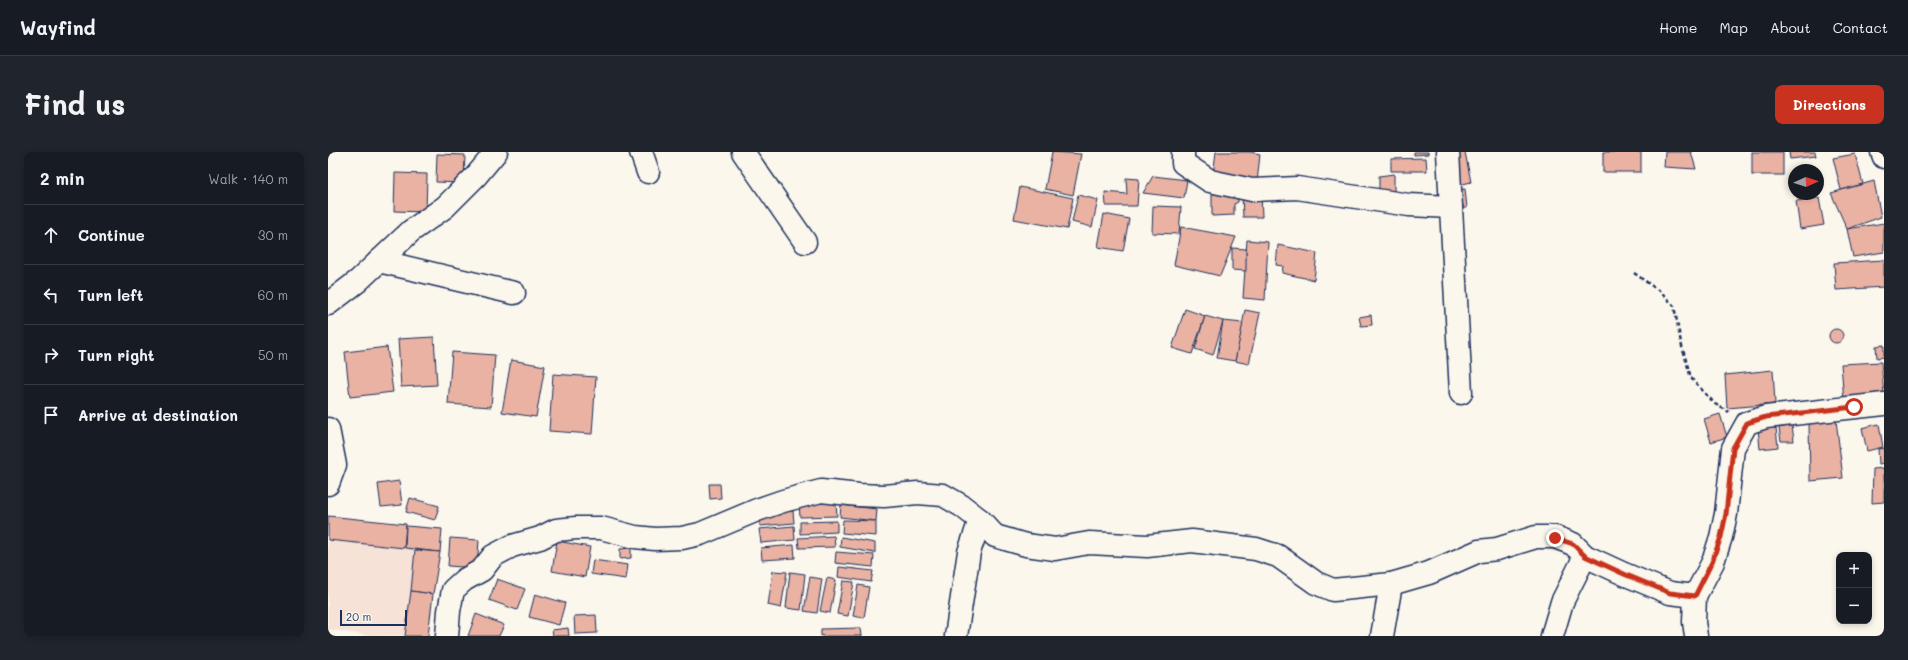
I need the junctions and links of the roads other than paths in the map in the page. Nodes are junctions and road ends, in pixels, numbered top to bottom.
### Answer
1 (496, 152) edge
2 (743, 152) edge
3 (1183, 152) edge
4 (1448, 152) edge
5 (1882, 152) edge
6 (1884, 157) edge
7 (1451, 207) junction
8 (805, 242) dead end
9 (379, 261) junction
10 (514, 293) dead end
11 (328, 304) edge
12 (1461, 392) dead end
13 (1884, 404) edge
14 (328, 429) edge
15 (328, 484) edge
16 (980, 520) junction
17 (1585, 556) junction
18 (1392, 584) junction
19 (1695, 596) junction
20 (447, 636) edge
21 (956, 636) edge
22 (1382, 636) edge
23 (1552, 636) edge
24 (1696, 636) edge

1 - 9 street
2 - 8 street
3 - 7 street
4 - 7 street
5 - 6 street
7 - 12 street
9 - 10 street
9 - 11 street
13 - 19 street
14 - 15 street
16 - 18 street
16 - 20 street
16 - 21 street
17 - 18 street
17 - 19 street
17 - 23 street
18 - 22 street
19 - 24 street

